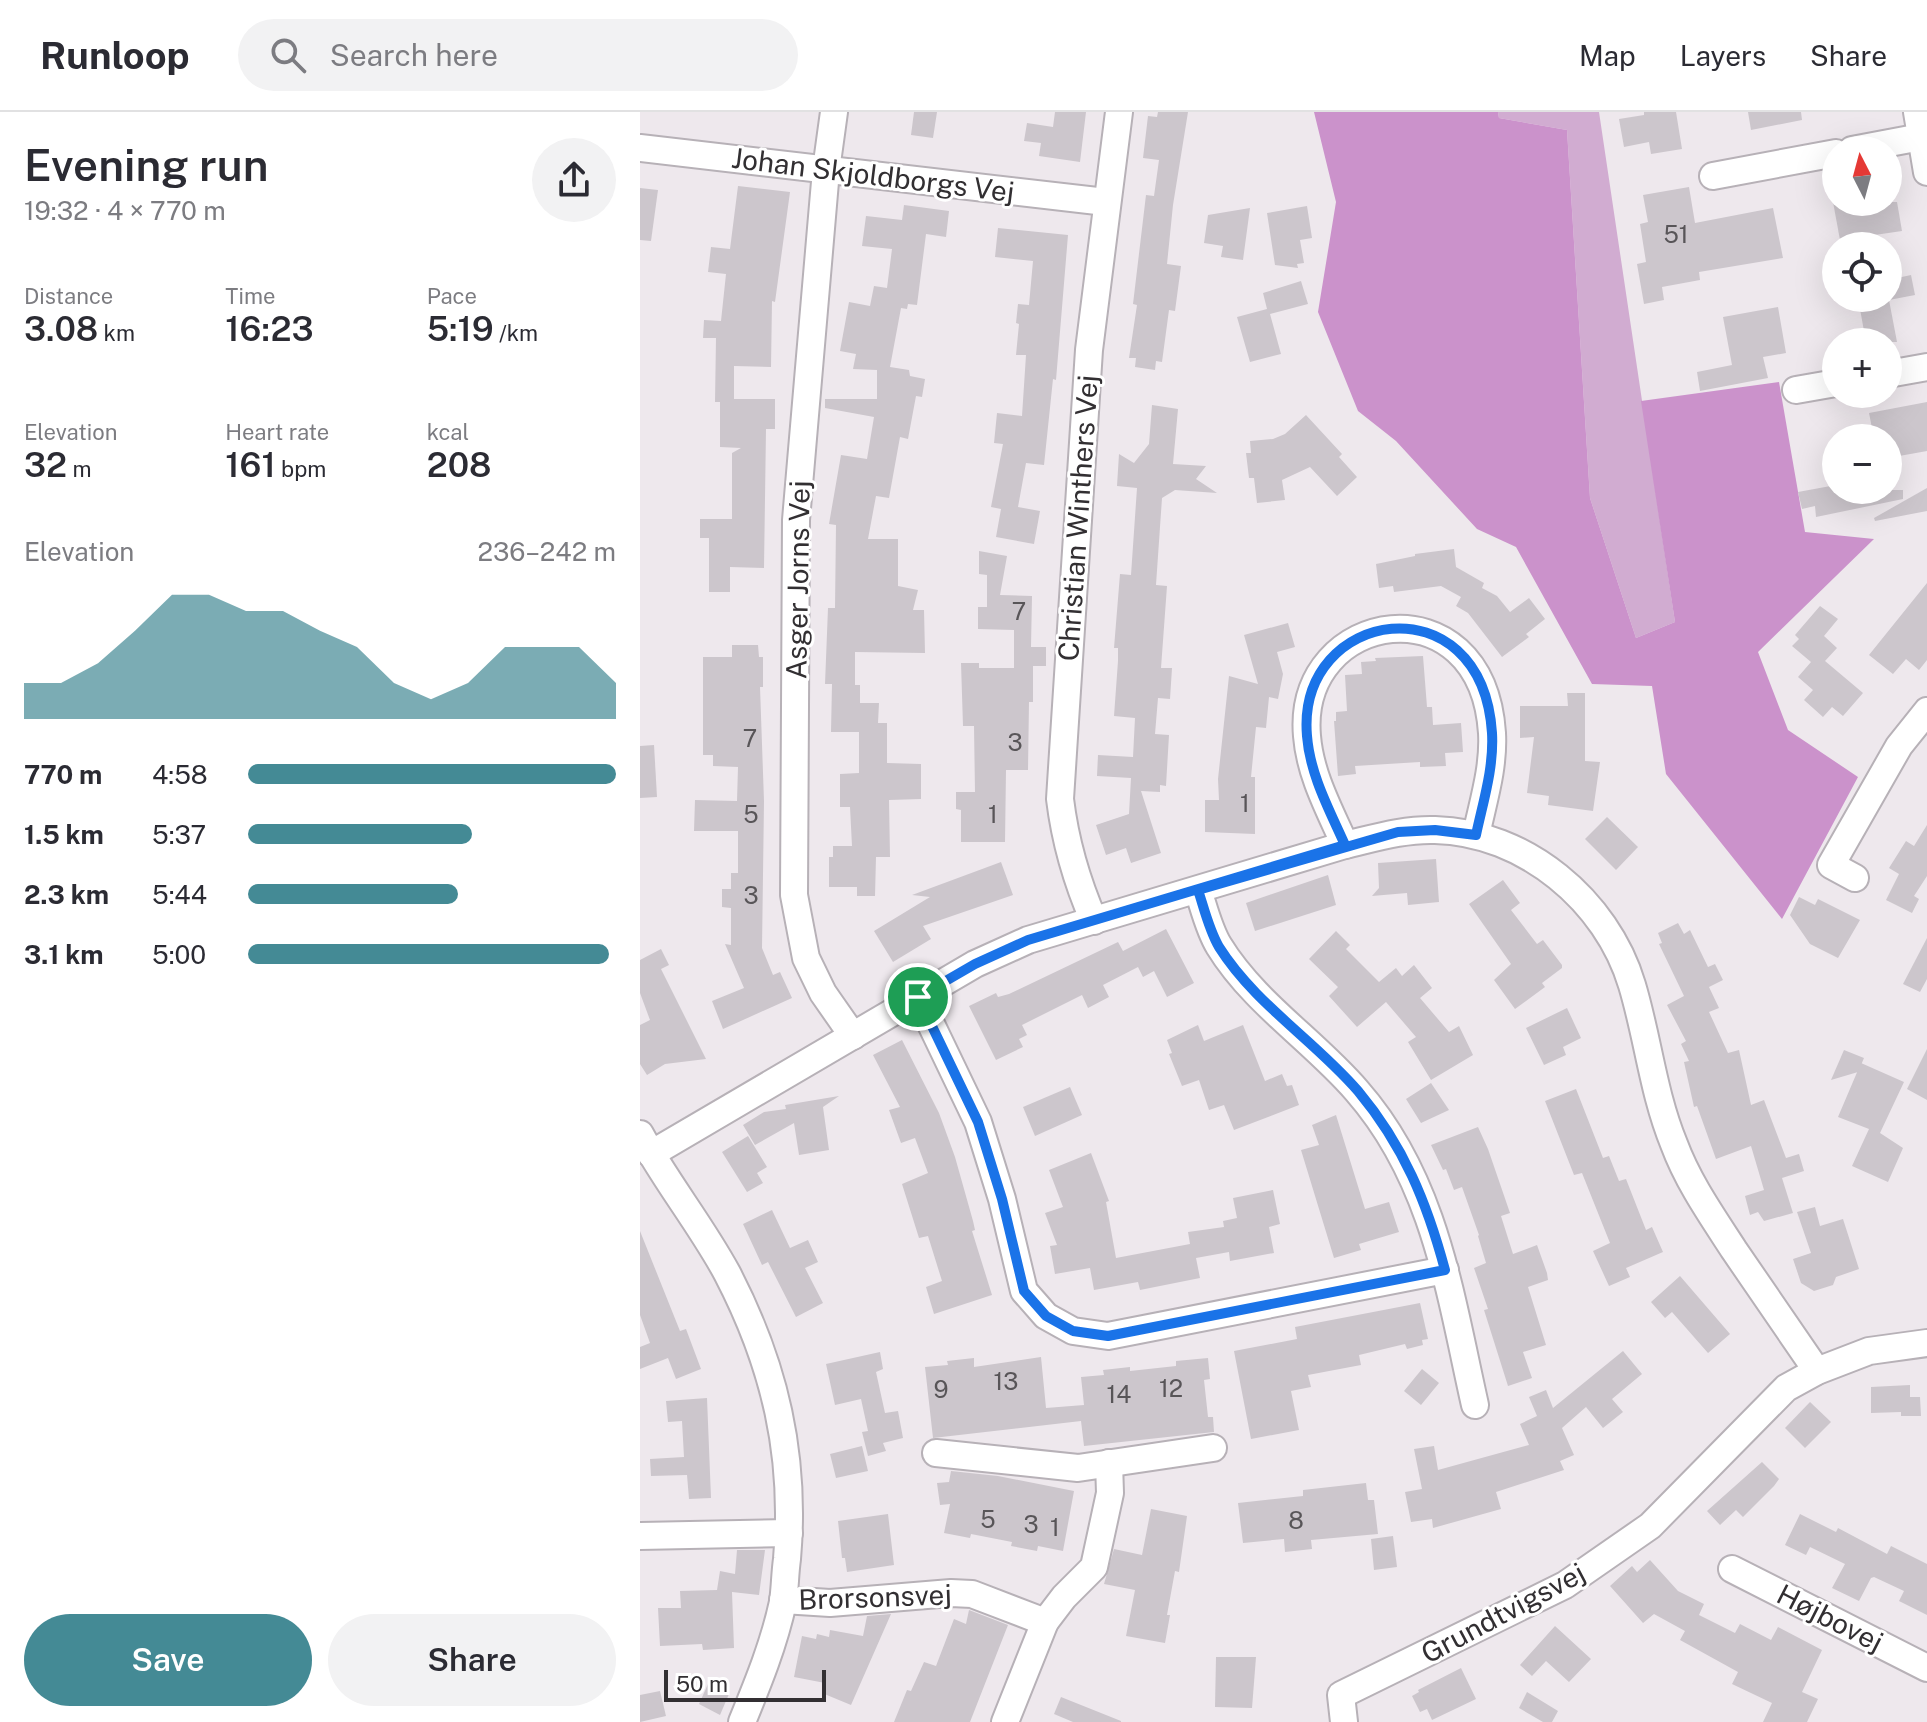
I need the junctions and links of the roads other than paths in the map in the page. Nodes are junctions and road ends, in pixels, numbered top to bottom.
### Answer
1 (834, 112) edge
2 (1119, 112) edge
3 (1919, 125) edge
4 (1890, 136) edge
5 (640, 148) edge
6 (1822, 156) edge
7 (826, 170) junction
8 (1927, 172) edge
9 (1713, 176) dead end
10 (1106, 202) junction
11 (1927, 367) edge
12 (1902, 371) edge
13 (1822, 385) edge
14 (1796, 390) dead end
15 (1927, 711) edge
16 (1476, 835) junction
17 (1345, 845) junction
18 (1855, 878) dead end
19 (1198, 890) junction
20 (1094, 921) junction
21 (918, 997) junction
22 (853, 1036) junction
23 (645, 1144) edge
24 (1445, 1270) junction
25 (1927, 1343) edge
26 (1817, 1371) junction
27 (1475, 1405) dead end
28 (1213, 1448) dead end
29 (936, 1453) dead end
30 (1109, 1463) junction
31 (789, 1533) junction
32 (640, 1536) edge
33 (1732, 1569) dead end
34 (783, 1600) junction
35 (1045, 1622) junction
36 (1927, 1668) edge
37 (742, 1722) edge
38 (1005, 1722) edge
39 (1344, 1722) edge

1 - 7 street, Asger Jorns Vej
2 - 10 street, Christian Winthers Vej
3 - 4 street
3 - 8 street
5 - 7 street, Johan Skjoldborgs Vej
6 - 9 street
7 - 10 street, Johan Skjoldborgs Vej
7 - 22 street, Asger Jorns Vej
10 - 20 street, Christian Winthers Vej
11 - 12 street
13 - 14 street
15 - 18 street
16 - 17 street
16 - 17 street
16 - 26 street
17 - 19 street
19 - 20 street
19 - 24 street
20 - 21 street
21 - 22 street
21 - 24 street
22 - 23 street
23 - 31 street
24 - 27 street
25 - 26 street
26 - 39 street, Grundtvigsvej
28 - 30 street
29 - 30 street
30 - 35 street
31 - 32 street
31 - 34 street
33 - 36 street, Højbovej
34 - 35 street, Brorsonsvej
34 - 37 street
35 - 38 street

